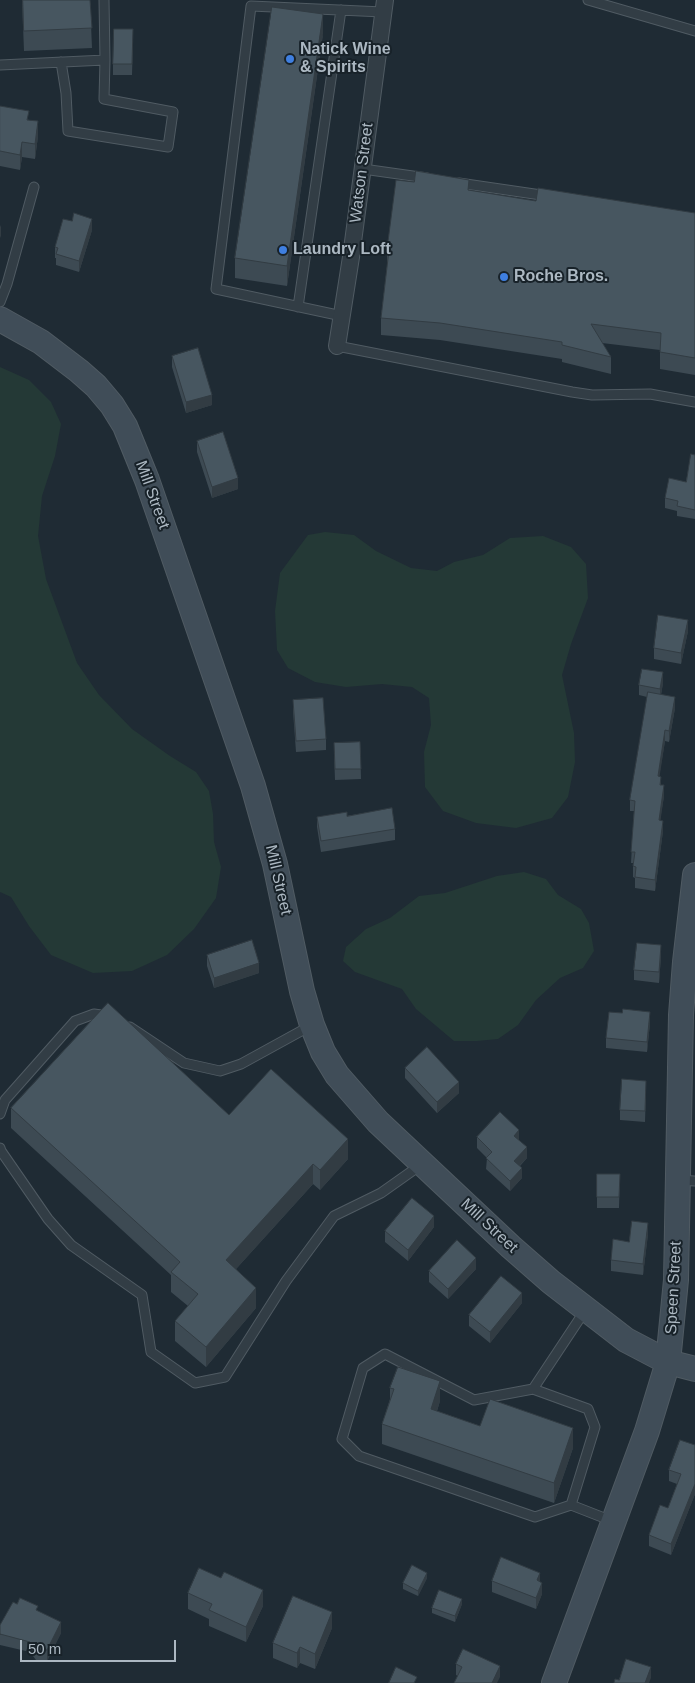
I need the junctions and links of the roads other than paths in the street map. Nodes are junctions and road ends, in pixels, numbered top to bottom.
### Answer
1 (104, 0) edge
2 (588, 0) edge
3 (384, 6) edge
4 (341, 10) junction
5 (695, 31) edge
6 (105, 60) junction
7 (61, 62) junction
8 (0, 65) edge
9 (363, 169) junction
10 (34, 188) dead end
11 (560, 198) edge
12 (0, 302) edge
13 (298, 307) junction
14 (342, 316) junction
15 (0, 319) edge
16 (337, 346) joint
17 (695, 402) edge
18 (695, 875) edge
19 (114, 1017) edge
20 (122, 1022) edge
21 (312, 1025) junction
22 (0, 1114) edge
23 (0, 1148) edge
24 (423, 1164) junction
25 (686, 1180) edge
26 (586, 1309) junction
27 (668, 1362) junction
28 (695, 1369) edge
29 (532, 1389) junction
30 (571, 1505) junction
31 (614, 1521) junction
32 (554, 1683) edge

1 - 6 lane
2 - 5 lane
3 - 4 lane
3 - 9 street, Watson Street
4 - 13 lane
4 - 13 lane
6 - 7 lane
6 - 7 lane
7 - 8 lane
9 - 11 lane
9 - 14 street, Watson Street
10 - 12 lane
13 - 14 lane
14 - 16 street, Watson Street
15 - 21 street, Mill Street
16 - 17 lane
18 - 25 street, Speen Street
19 - 22 lane
20 - 21 lane
21 - 24 street, Mill Street
23 - 24 lane
24 - 26 street, Mill Street
25 - 27 street, Speen Street
26 - 27 street, Mill Street
26 - 29 lane
27 - 28 street, Mill Street
27 - 31 street, Speen Street
29 - 30 lane
29 - 30 lane
30 - 31 lane
31 - 32 street, Speen Street

